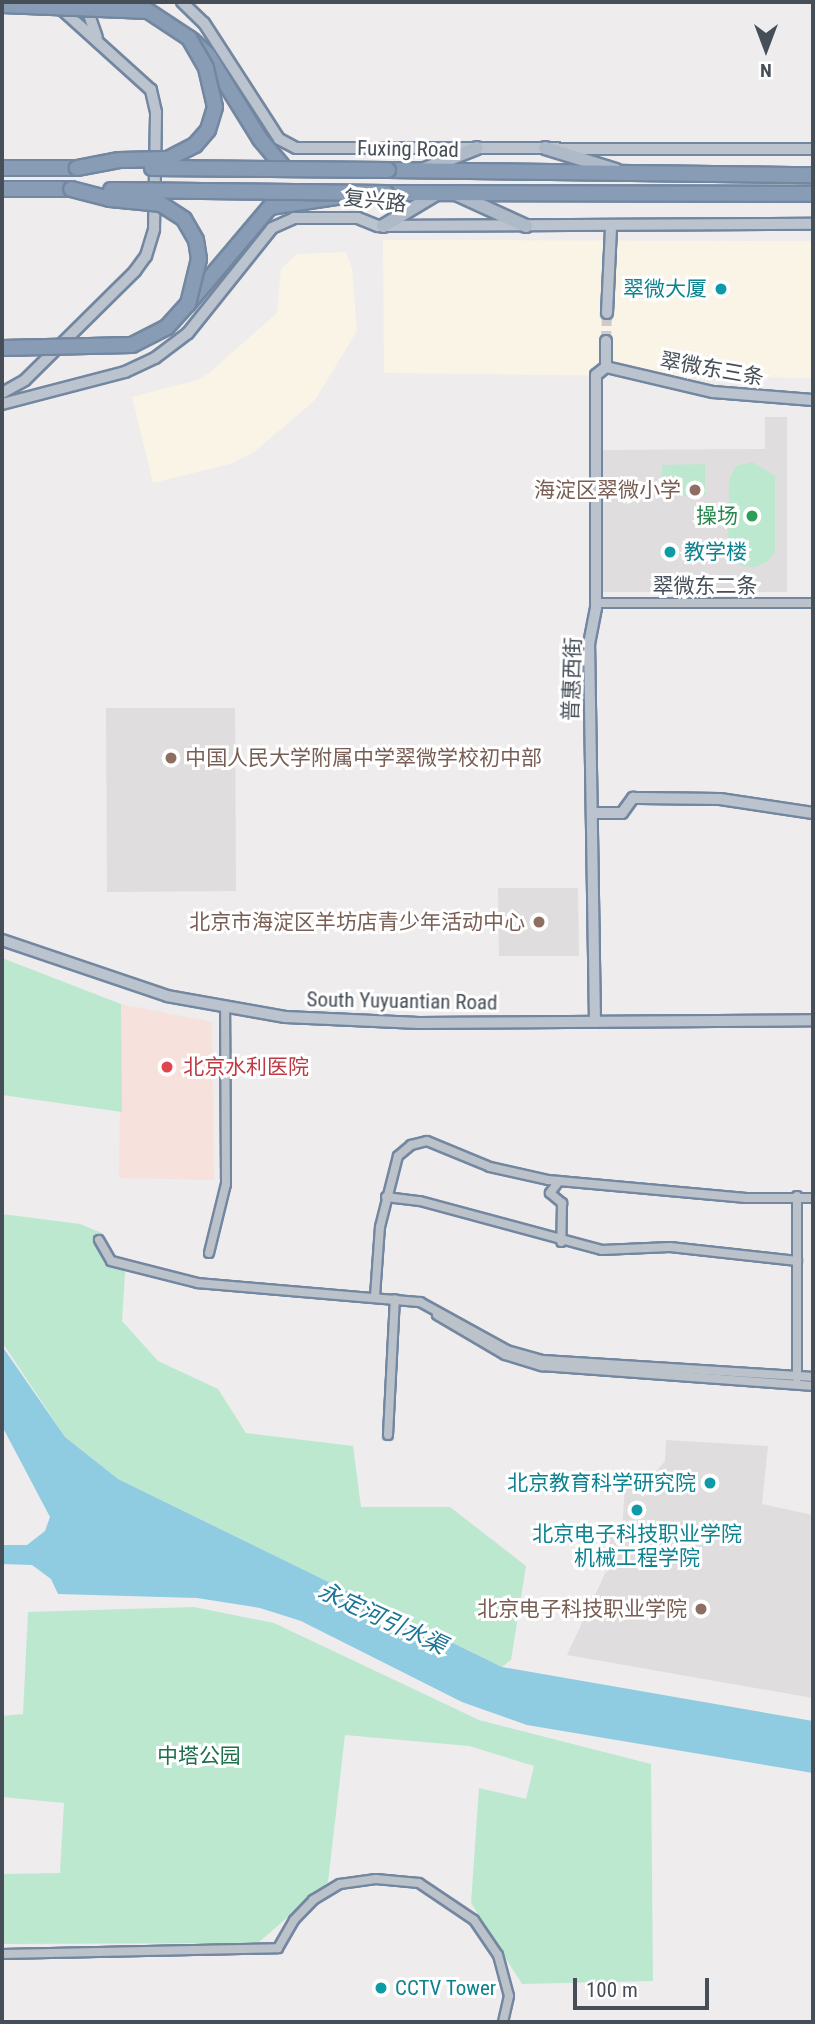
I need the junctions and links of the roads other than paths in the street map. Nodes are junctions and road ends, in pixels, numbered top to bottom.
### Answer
1 (54, 2) edge
2 (85, 2) edge
3 (182, 2) edge
4 (2, 5) edge
5 (189, 38) junction
6 (98, 39) junction
7 (477, 148) junction
8 (545, 148) junction
9 (813, 149) edge
10 (2, 168) edge
11 (77, 168) junction
12 (285, 169) junction
13 (418, 171) junction
14 (623, 172) junction
15 (813, 175) edge
16 (2, 189) edge
17 (71, 189) junction
18 (364, 193) junction
19 (386, 193) joint
20 (446, 193) junction
21 (813, 194) edge
22 (813, 224) edge
23 (383, 226) junction
24 (526, 226) junction
25 (611, 227) junction
26 (188, 304) junction
27 (607, 313) tunnel mouth
28 (606, 341) tunnel mouth
29 (2, 348) edge
30 (606, 367) junction
31 (2, 393) edge
32 (813, 400) edge
33 (2, 404) edge
34 (596, 603) junction
35 (813, 603) edge
36 (593, 813) junction
37 (813, 813) edge
38 (2, 940) edge
39 (225, 1009) junction
40 (813, 1020) edge
41 (595, 1022) junction
42 (559, 1181) junction
43 (797, 1196) junction
44 (386, 1197) junction
45 (813, 1198) edge
46 (99, 1240) dead end
47 (561, 1242) junction
48 (209, 1253) dead end
49 (797, 1261) junction
50 (375, 1296) junction
51 (395, 1299) junction
52 (813, 1377) edge
53 (797, 1380) junction
54 (813, 1386) edge
55 (388, 1435) dead end
56 (2, 1954) edge
57 (503, 2022) edge

1 - 6 street
2 - 6 street
3 - 7 street
4 - 5 highway, bridge
5 - 11 highway, bridge
5 - 12 highway, bridge
6 - 31 street
7 - 8 street
7 - 13 main road
8 - 9 street
8 - 14 main road
10 - 11 highway, Fuxing Road
11 - 12 highway, Fuxing Road, bridge
12 - 13 highway, Fuxing Road, bridge
13 - 14 highway, Fuxing Road
14 - 15 highway, Fuxing Road
16 - 17 highway
17 - 18 highway, 复兴路, bridge
17 - 26 highway, bridge
18 - 19 highway, 复兴路, bridge
18 - 26 highway, bridge
19 - 20 highway, Fuxing Road
20 - 21 highway, Fuxing Road
20 - 23 main road
20 - 24 main road
22 - 25 street, 复兴路
23 - 24 street, 复兴路
23 - 33 street, 复兴路
24 - 25 street, 复兴路
25 - 27 street
26 - 29 highway, bridge
28 - 30 street, 普惠西街
30 - 32 street, 翠微东三条
30 - 34 street, 普惠西街
34 - 35 street, 翠微东二条
34 - 36 street, 普惠西街
36 - 37 street
36 - 41 street, 普惠西街
38 - 39 street, South Yuyuantian Road
39 - 41 street, South Yuyuantian Road
39 - 48 street
40 - 41 street, South Yuyuantian Road
42 - 43 street
42 - 44 street
42 - 47 street
43 - 45 street
43 - 49 street
44 - 47 street
44 - 50 street
46 - 50 street
47 - 49 street
49 - 53 street
50 - 51 street
51 - 53 street
51 - 55 street
52 - 53 street
53 - 54 street
56 - 57 street

